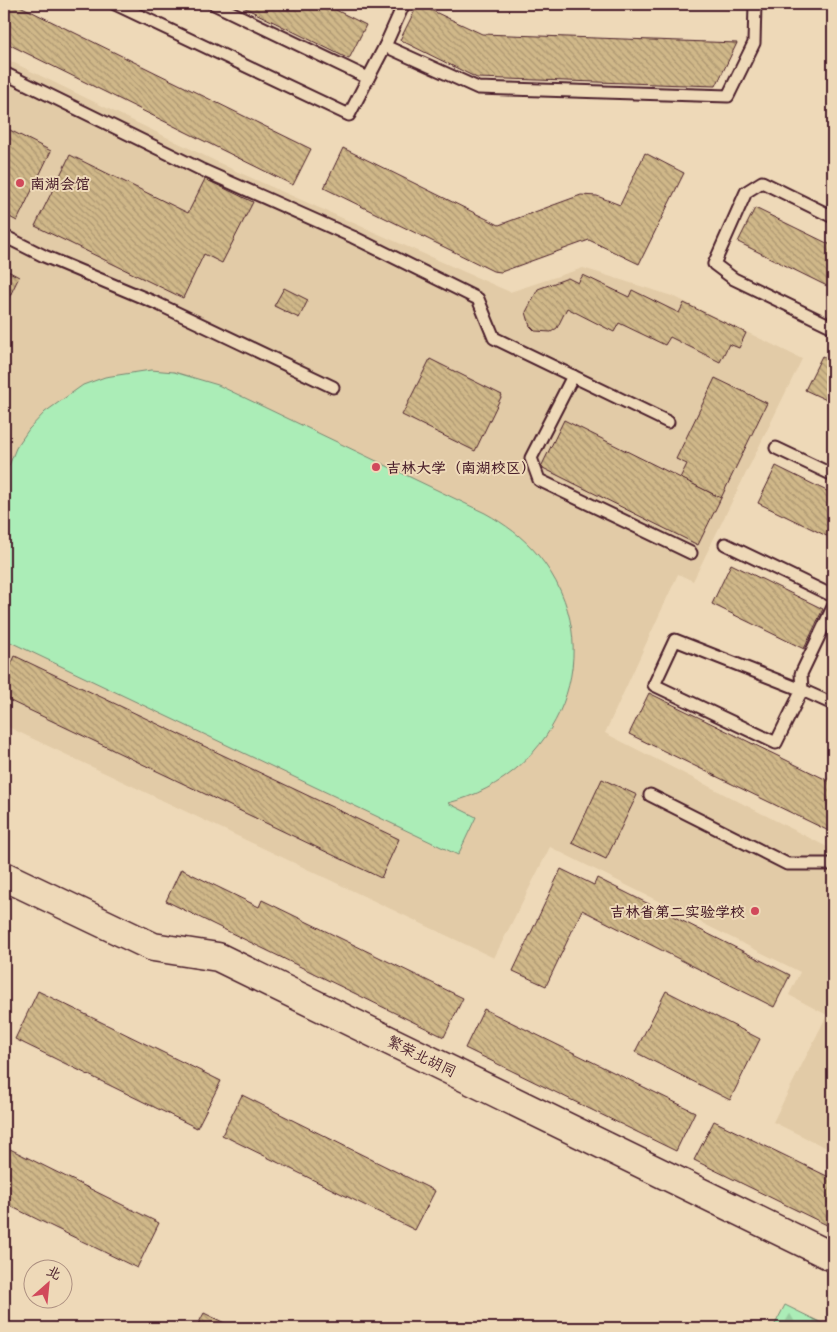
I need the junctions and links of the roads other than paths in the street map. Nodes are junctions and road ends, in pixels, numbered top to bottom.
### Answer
1 (116, 4) edge
2 (214, 4) edge
3 (755, 4) edge
4 (400, 5) edge
5 (385, 46) junction
6 (4, 73) edge
7 (368, 78) junction
8 (833, 216) edge
9 (4, 236) edge
10 (833, 327) edge
11 (573, 376) junction
12 (333, 387) dead end
13 (668, 422) dead end
14 (776, 448) dead end
15 (833, 476) edge
16 (725, 544) dead end
17 (691, 553) dead end
18 (833, 596) edge
19 (833, 607) edge
20 (802, 690) junction
21 (833, 704) edge
22 (650, 795) dead end
23 (833, 864) edge
24 (4, 876) edge
25 (833, 1257) edge

1 - 7 lane
2 - 7 lane
3 - 5 lane
4 - 5 lane
5 - 7 lane
6 - 11 lane
8 - 10 lane
9 - 12 lane
11 - 13 lane
11 - 17 lane
14 - 15 lane
16 - 18 lane
19 - 20 lane
20 - 20 lane
20 - 21 lane
22 - 23 lane
24 - 25 street, 繁荣北胡同

